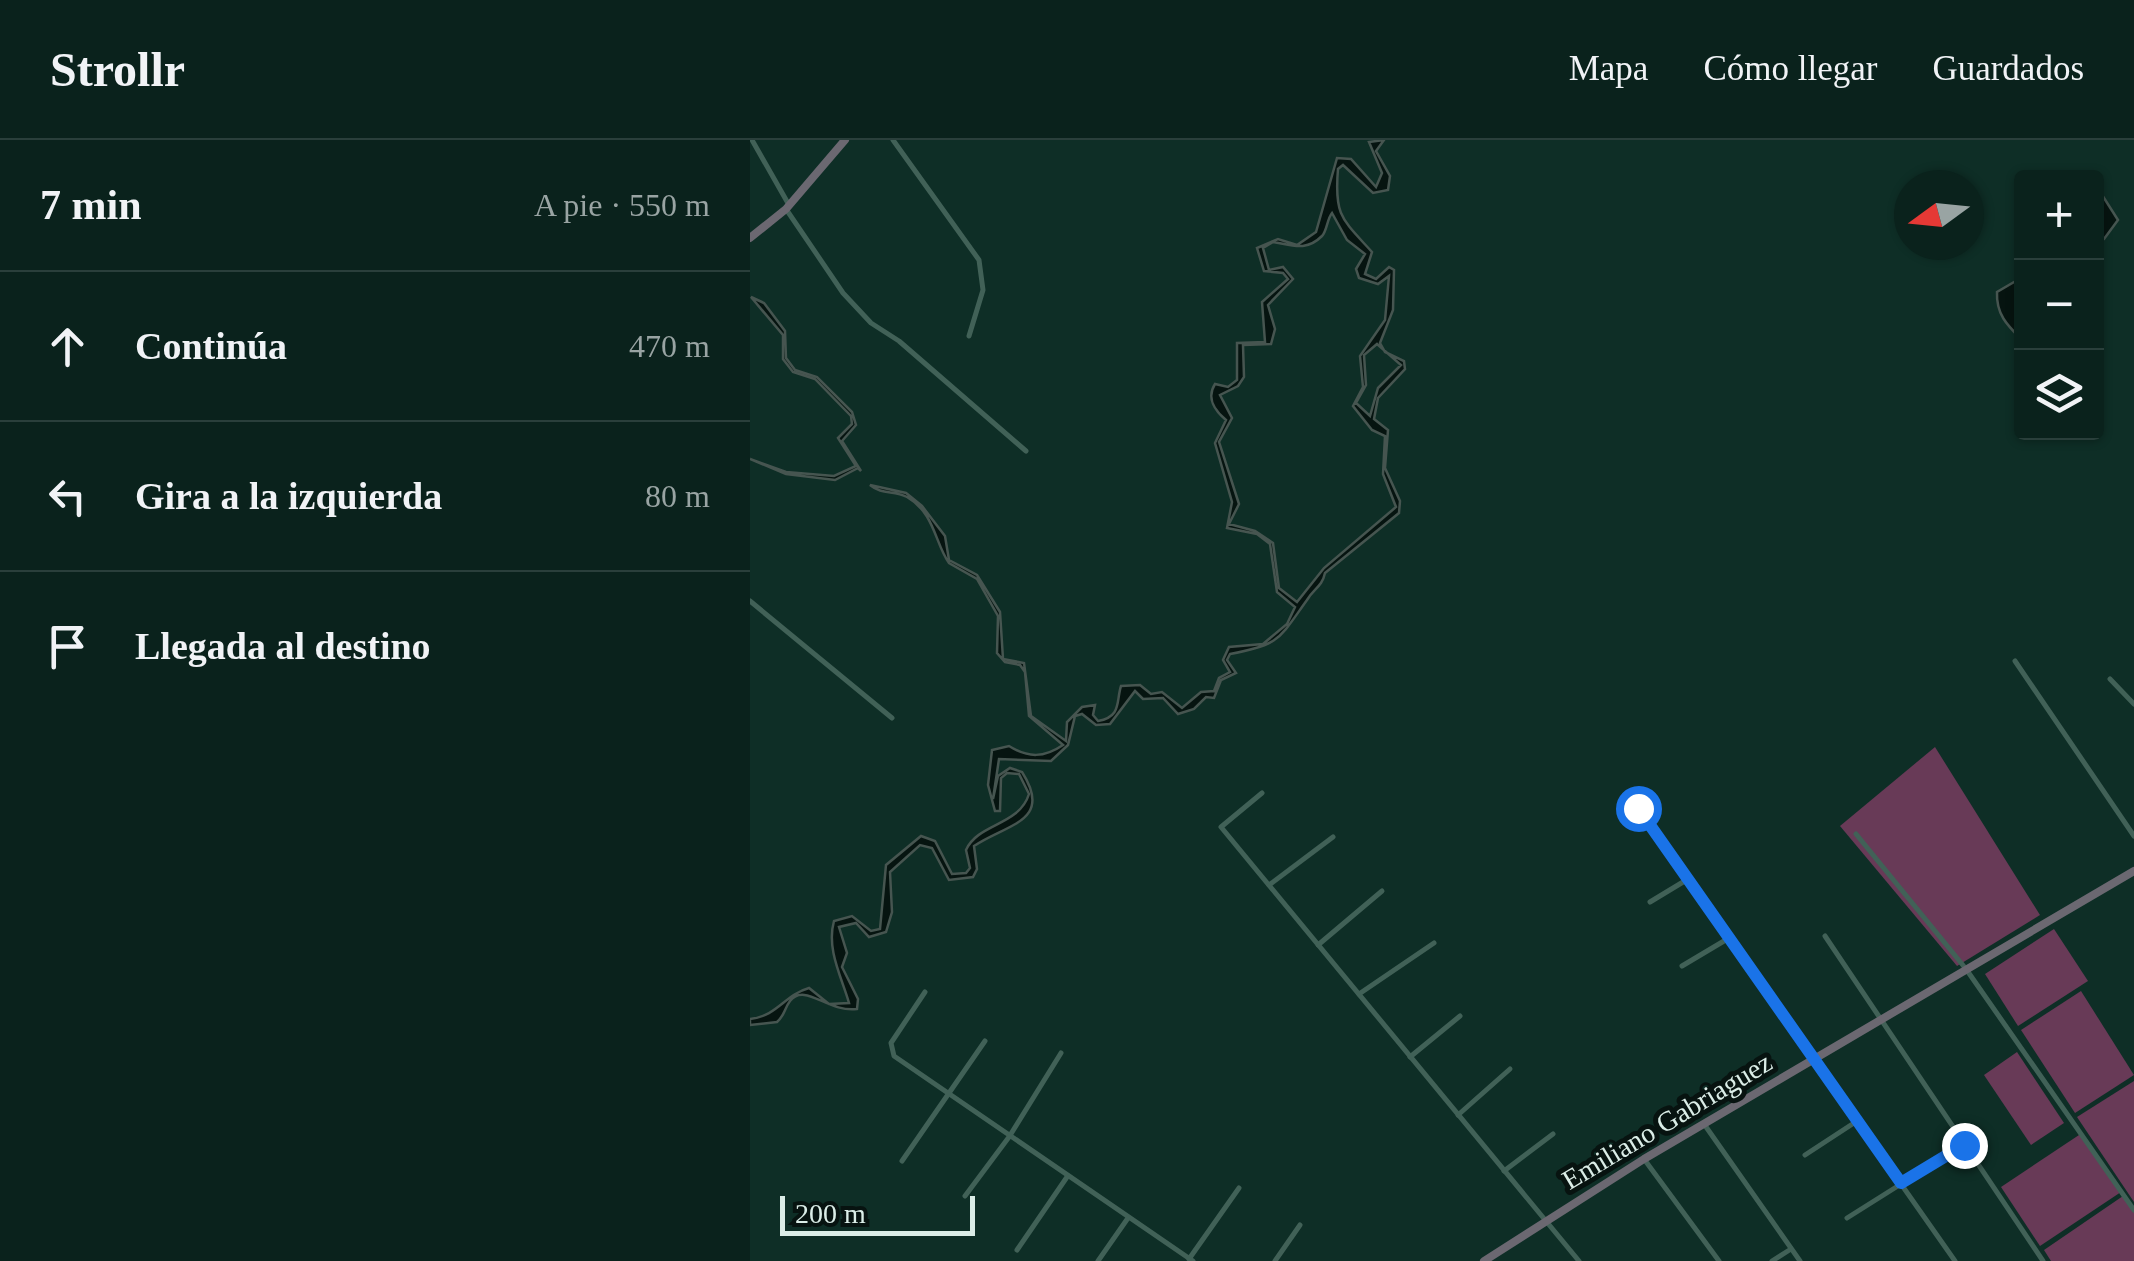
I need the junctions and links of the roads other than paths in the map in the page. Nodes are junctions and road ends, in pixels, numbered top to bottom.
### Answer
1 (752, 140) edge
2 (844, 140) edge
3 (893, 140) edge
4 (788, 207) junction
5 (750, 238) edge
6 (968, 336) dead end
7 (1026, 451) dead end
8 (750, 601) edge
9 (2016, 661) dead end
10 (2110, 679) dead end
11 (2134, 704) edge
12 (892, 718) dead end
13 (1262, 793) dead end
14 (1638, 808) dead end
15 (1856, 834) dead end
16 (2134, 836) edge
17 (1333, 838) dead end
18 (2134, 871) edge
19 (1688, 880) junction
20 (1269, 885) junction
21 (1382, 892) dead end
22 (1650, 902) dead end
23 (1825, 936) dead end
24 (1729, 938) junction
25 (1434, 942) dead end
26 (1318, 945) junction
27 (1682, 966) dead end
28 (1966, 969) junction
29 (925, 992) dead end
30 (1358, 994) junction
31 (1460, 1016) dead end
32 (1878, 1020) junction
33 (985, 1041) dead end
34 (1061, 1053) dead end
35 (1410, 1057) junction
36 (1814, 1058) junction
37 (1510, 1069) dead end
38 (946, 1095) junction
39 (1458, 1115) junction
40 (1858, 1120) junction
41 (1704, 1124) junction
42 (1554, 1134) dead end
43 (1009, 1138) junction
44 (1964, 1145) junction
45 (1804, 1155) dead end
46 (1644, 1159) junction
47 (902, 1161) dead end
48 (1504, 1171) junction
49 (1067, 1177) junction
50 (1901, 1183) junction
51 (1239, 1188) dead end
52 (965, 1196) dead end
53 (2134, 1210) edge
54 (1128, 1218) junction
55 (1847, 1218) dead end
56 (1546, 1222) junction
57 (1300, 1225) dead end
58 (1792, 1249) junction
59 (1017, 1250) dead end
60 (1189, 1260) edge
61 (1098, 1261) edge
62 (1275, 1261) edge
63 (1484, 1261) edge
64 (1579, 1261) edge
65 (1718, 1261) edge
66 (1772, 1261) edge
67 (1800, 1261) edge
68 (1955, 1261) edge
69 (2043, 1261) edge

1 - 4 street
2 - 4 main road
3 - 6 street
4 - 5 main road
4 - 7 street
8 - 12 street
9 - 16 street
10 - 11 street
13 - 20 street
14 - 19 street
15 - 28 street
17 - 20 street
18 - 28 main road, Emiliano Gabriaguez
19 - 22 street
19 - 24 street
20 - 26 street
21 - 26 street
23 - 32 street
24 - 27 street
24 - 36 street
25 - 30 street
26 - 30 street
28 - 32 main road, Emiliano Gabriaguez
28 - 53 street
29 - 38 street
30 - 35 street
31 - 35 street
32 - 36 main road, Emiliano Gabriaguez
32 - 44 street
33 - 38 street
34 - 43 street
35 - 39 street
36 - 40 street
36 - 41 main road, Emiliano Gabriaguez
37 - 39 street
38 - 43 street
38 - 47 street
39 - 48 street
40 - 45 street
40 - 50 street
41 - 46 main road, Emiliano Gabriaguez
41 - 58 street
42 - 48 street
43 - 49 street
43 - 52 street
44 - 50 street
44 - 69 street
46 - 56 main road, Emiliano Gabriaguez
46 - 65 street
48 - 56 street
49 - 54 street
49 - 59 street
50 - 55 street
50 - 68 street
51 - 60 street
54 - 60 street
54 - 61 street
56 - 63 main road, Emiliano Gabriaguez
56 - 64 street
57 - 62 street
58 - 66 street
58 - 67 street

